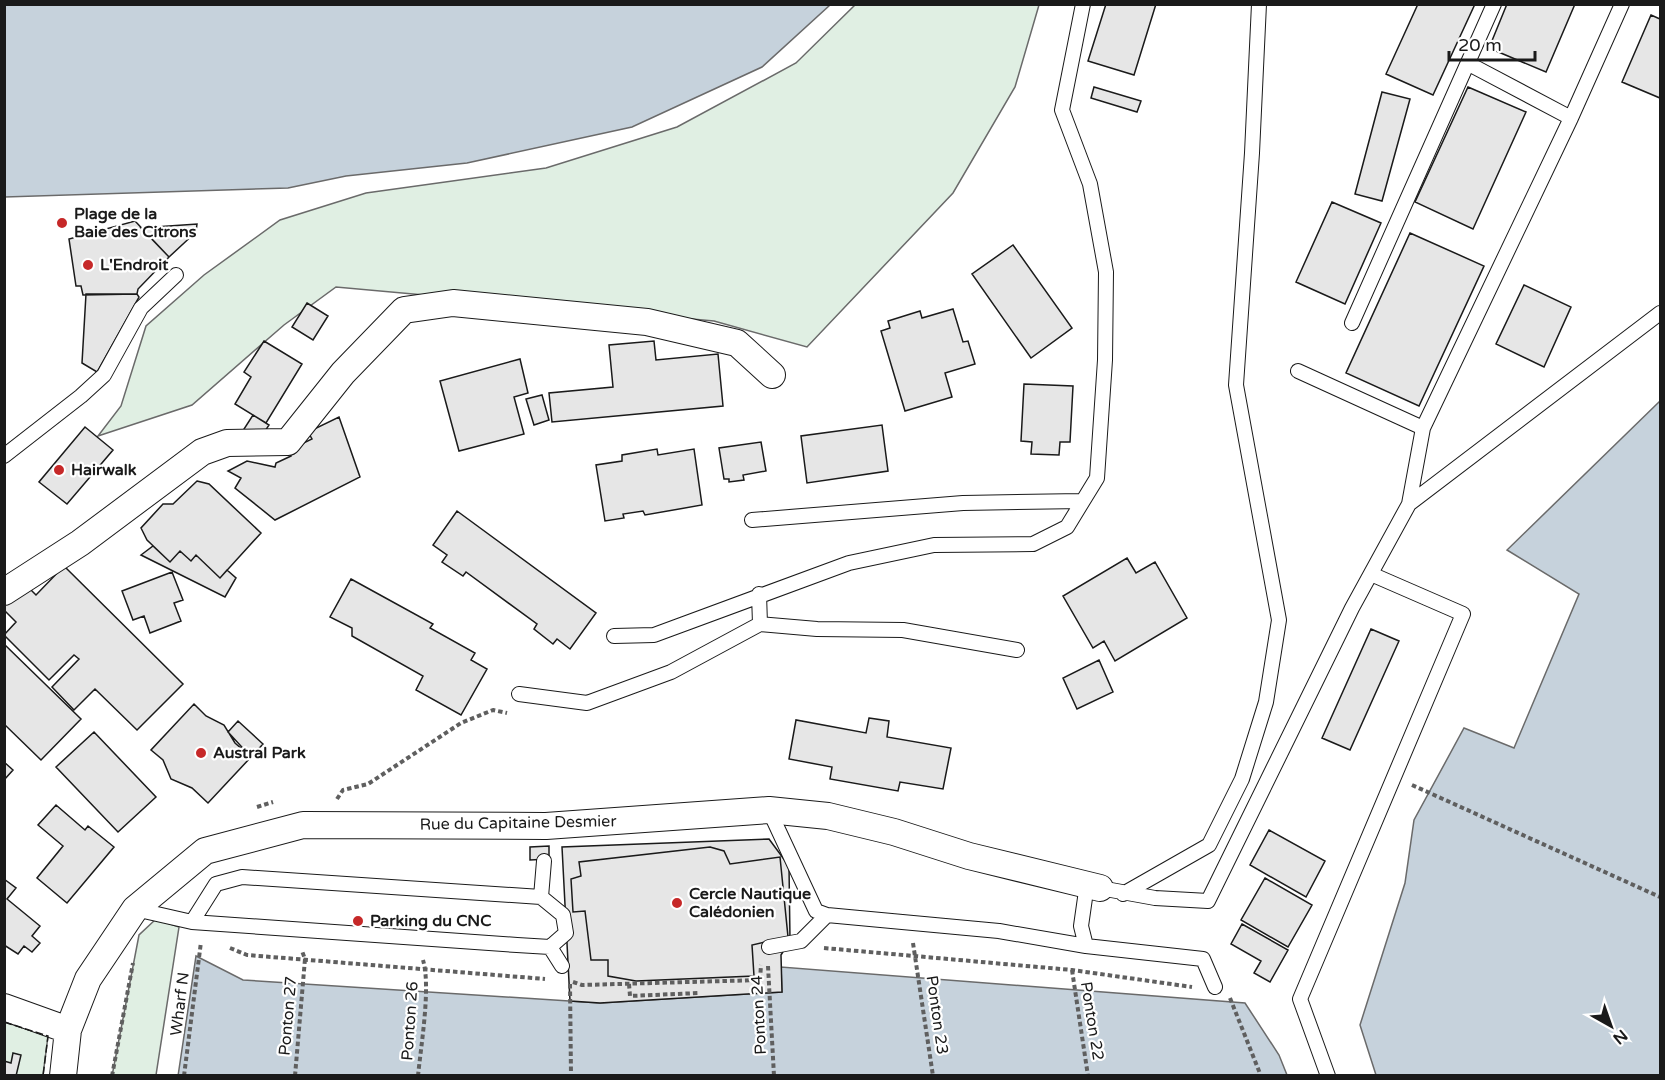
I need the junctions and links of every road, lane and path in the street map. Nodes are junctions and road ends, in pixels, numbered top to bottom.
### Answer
1 (1083, 4) edge
2 (1259, 4) edge
3 (1494, 4) edge
4 (1622, 4) edge
5 (1469, 64) junction
6 (1571, 118) junction
7 (176, 275) dead end
8 (1660, 312) edge
9 (1352, 323) dead end
10 (1298, 371) dead end
11 (772, 375) dead end
12 (1423, 428) junction
13 (4, 456) edge
14 (1082, 501) junction
15 (1409, 504) junction
16 (752, 520) dead end
17 (1371, 574) junction
18 (4, 592) edge
19 (759, 594) junction
20 (760, 624) junction
21 (614, 636) dead end
22 (1017, 650) dead end
23 (519, 694) dead end
24 (514, 715) dead end
25 (1394, 777) junction
26 (343, 790) dead end
27 (769, 810) junction
28 (544, 861) dead end
29 (1104, 889) junction
30 (541, 897) junction
31 (1660, 897) edge
32 (135, 909) junction
33 (826, 915) junction
34 (199, 927) junction
35 (1086, 946) junction
36 (550, 947) junction
37 (819, 947) dead end
38 (766, 950) joint
39 (134, 957) dead end
40 (916, 957) junction
41 (305, 959) junction
42 (768, 963) dead end
43 (562, 966) dead end
44 (426, 969) junction
45 (1072, 970) junction
46 (547, 979) dead end
47 (629, 984) junction
48 (1220, 986) junction
49 (699, 993) dead end
50 (4, 1007) edge
51 (68, 1030) junction
52 (63, 1076) edge
53 (112, 1076) edge
54 (184, 1076) edge
55 (295, 1076) edge
56 (418, 1076) edge
57 (571, 1076) edge
58 (774, 1076) edge
59 (933, 1076) edge
60 (1088, 1076) edge
61 (1261, 1076) edge
62 (1328, 1076) edge

1 - 14 lane
2 - 29 lane
3 - 5 lane
4 - 6 lane
5 - 6 lane
5 - 9 lane
6 - 12 lane
7 - 13 lane
8 - 15 lane
10 - 12 lane
11 - 18 street
12 - 15 lane
14 - 16 lane
14 - 19 lane
15 - 17 lane
17 - 25 lane
17 - 29 lane
19 - 20 lane
19 - 21 lane
20 - 22 lane
20 - 23 lane
24 - 26 path
25 - 31 path
25 - 62 lane
27 - 29 street, Rue du Capitaine Desmier
27 - 32 street, Rue du Capitaine Desmier
27 - 33 lane
28 - 30 lane
29 - 35 lane
30 - 34 lane
30 - 36 lane
32 - 34 lane
32 - 51 street, Rue du Capitaine Desmier
33 - 35 lane
33 - 38 lane
34 - 36 lane
34 - 41 path
34 - 54 path, Wharf N
35 - 48 lane
36 - 43 lane
37 - 40 path
38 - 47 path
39 - 53 path
40 - 45 path
40 - 59 path, Ponton 23
41 - 44 path
41 - 55 path, Ponton 27
42 - 58 path, Ponton 24
44 - 46 path
44 - 56 path, Ponton 26
45 - 48 path
45 - 60 path, Ponton 22
47 - 49 path
47 - 57 path
48 - 61 path
50 - 51 street
51 - 52 street, Rue du Capitaine Desmier

